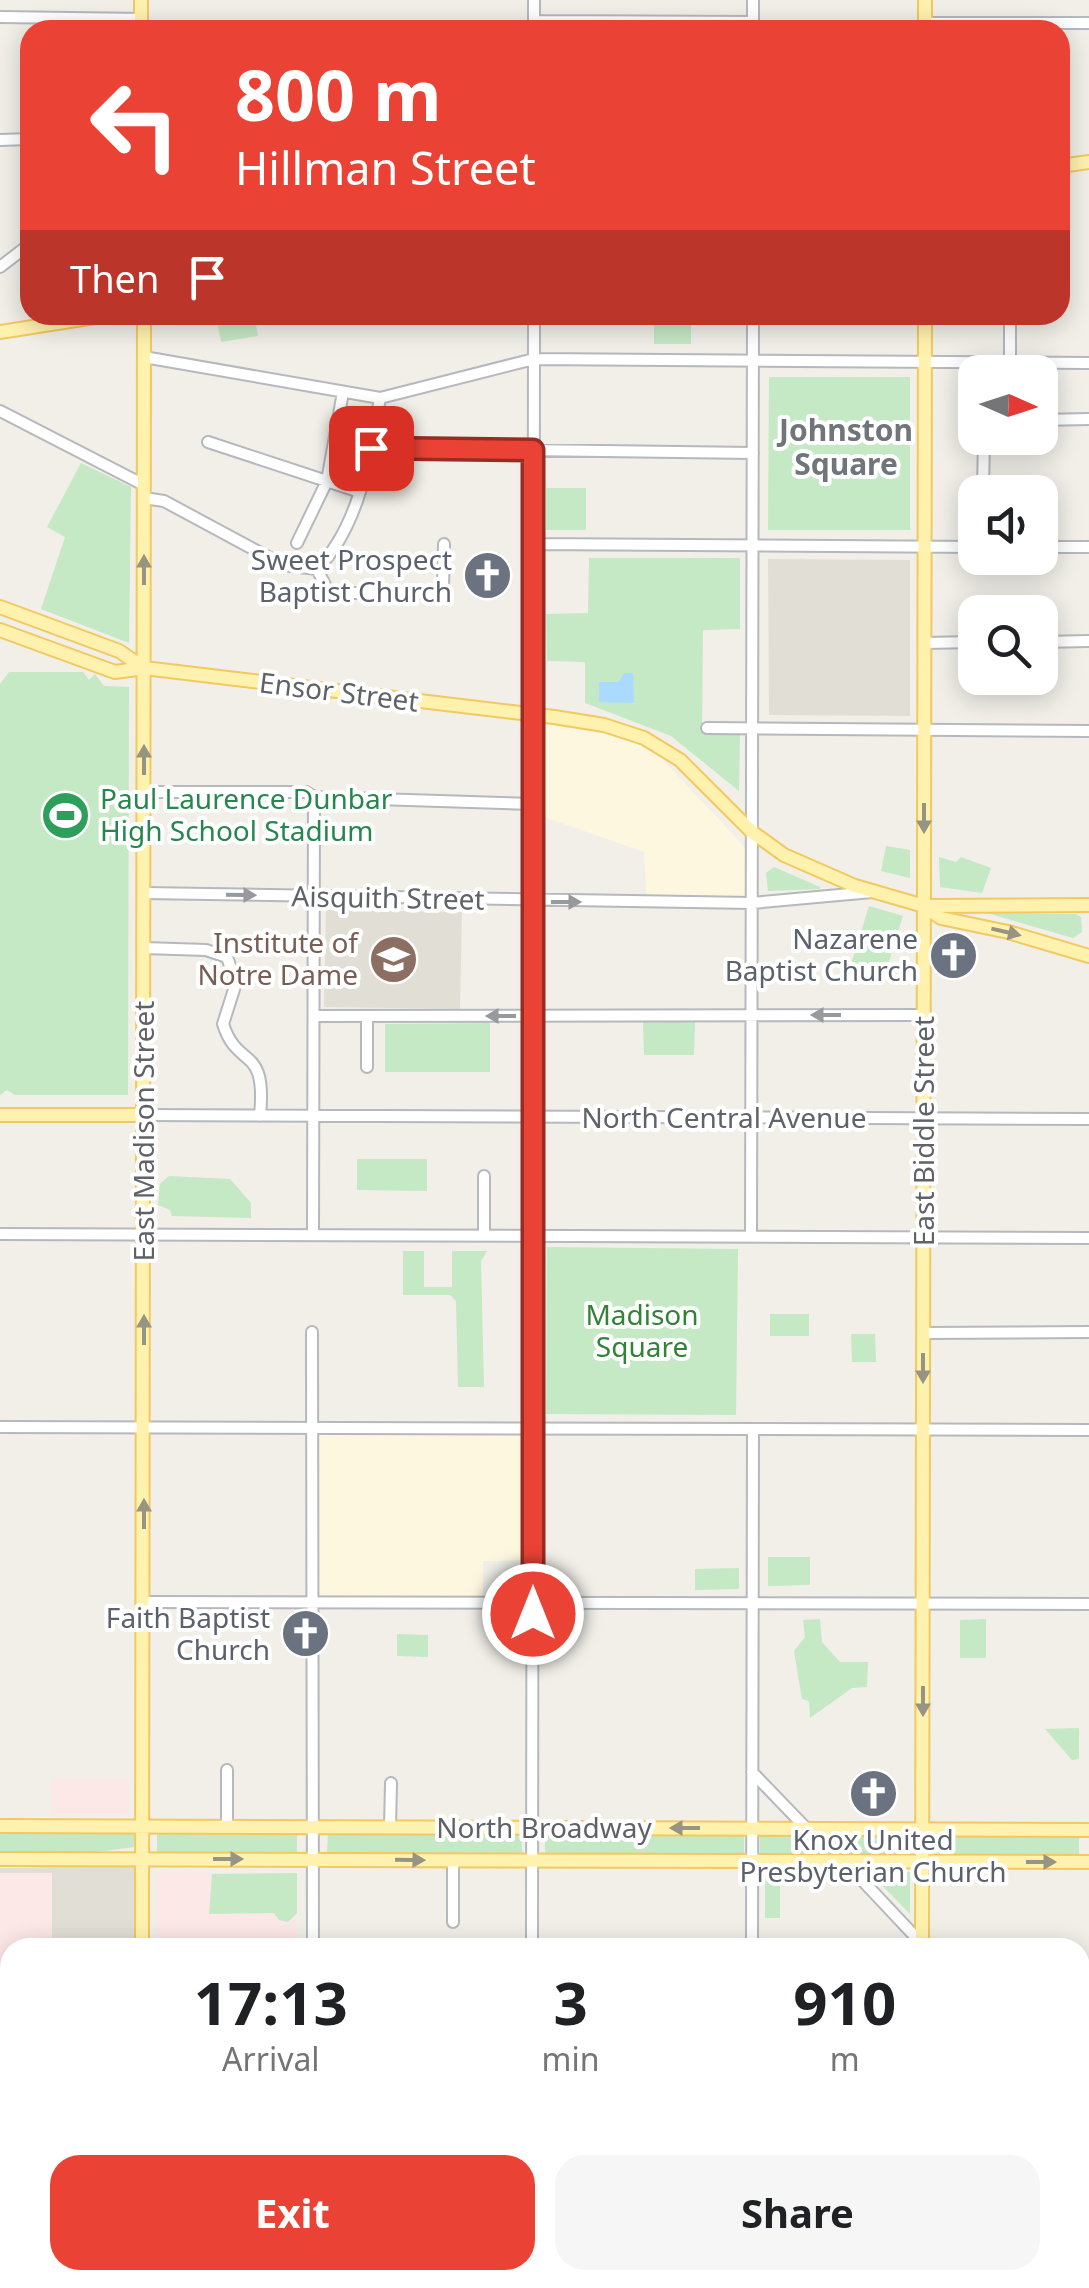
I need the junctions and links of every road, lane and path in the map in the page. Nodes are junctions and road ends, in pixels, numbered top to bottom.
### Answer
1 (0, 17) edge
2 (60, 20) edge
3 (20, 252) edge
4 (0, 267) edge
5 (44, 325) edge
6 (144, 325) edge
7 (534, 325) edge
8 (753, 325) edge
9 (925, 325) edge
10 (1010, 325) edge
11 (0, 332) edge
12 (1010, 355) edge
13 (144, 356) junction
14 (534, 359) junction
15 (753, 360) junction
16 (925, 363) junction
17 (958, 363) edge
18 (1058, 363) edge
19 (1089, 363) edge
20 (343, 392) junction
21 (380, 398) junction
22 (0, 411) edge
23 (1058, 420) edge
24 (1089, 420) edge
25 (208, 442) dead end
26 (371, 448) junction
27 (533, 450) junction
28 (753, 453) junction
29 (328, 481) junction
30 (144, 492) junction
31 (360, 492) junction
32 (297, 543) dead end
33 (444, 544) dead end
34 (534, 544) junction
35 (752, 545) junction
36 (924, 546) junction
37 (958, 546) edge
38 (1058, 547) edge
39 (1089, 547) edge
40 (318, 569) junction
41 (0, 607) edge
42 (0, 630) edge
43 (1089, 641) edge
44 (924, 642) junction
45 (958, 642) edge
46 (1058, 642) edge
47 (144, 668) junction
48 (534, 715) junction
49 (707, 728) dead end
50 (752, 728) junction
51 (924, 730) junction
52 (1089, 732) edge
53 (144, 792) junction
54 (314, 797) junction
55 (534, 804) junction
56 (752, 832) junction
57 (872, 892) junction
58 (144, 893) junction
59 (314, 896) junction
60 (534, 902) junction
61 (752, 903) junction
62 (1089, 905) edge
63 (924, 906) junction
64 (144, 948) junction
65 (1089, 956) edge
66 (924, 1015) junction
67 (314, 1016) junction
68 (367, 1016) junction
69 (534, 1016) junction
70 (752, 1016) junction
71 (367, 1067) dead end
72 (0, 1115) edge
73 (144, 1115) junction
74 (260, 1116) junction
75 (314, 1116) junction
76 (533, 1117) junction
77 (752, 1118) junction
78 (924, 1118) junction
79 (1089, 1119) edge
80 (484, 1176) dead end
81 (0, 1234) edge
82 (144, 1234) junction
83 (314, 1234) junction
84 (484, 1235) junction
85 (533, 1235) junction
86 (751, 1236) junction
87 (924, 1237) junction
88 (1089, 1238) edge
89 (312, 1332) dead end
90 (923, 1332) junction
91 (1089, 1332) edge
92 (0, 1426) edge
93 (144, 1427) junction
94 (312, 1428) junction
95 (533, 1428) junction
96 (753, 1429) junction
97 (923, 1430) junction
98 (1089, 1430) edge
99 (144, 1602) junction
100 (533, 1602) junction
101 (752, 1602) junction
102 (312, 1603) junction
103 (923, 1604) junction
104 (1089, 1604) edge
105 (228, 1770) dead end
106 (752, 1772) junction
107 (390, 1782) dead end
108 (0, 1826) edge
109 (143, 1826) junction
110 (227, 1827) junction
111 (313, 1827) junction
112 (390, 1827) junction
113 (533, 1828) junction
114 (752, 1828) junction
115 (806, 1828) junction
116 (923, 1829) junction
117 (1089, 1830) edge
118 (143, 1858) junction
119 (0, 1859) edge
120 (313, 1859) junction
121 (452, 1860) junction
122 (533, 1860) junction
123 (752, 1862) junction
124 (846, 1862) junction
125 (922, 1862) junction
126 (1089, 1862) edge
127 (453, 1922) dead end
128 (142, 1938) edge
129 (313, 1938) edge
130 (532, 1938) edge
131 (752, 1938) edge
132 (916, 1938) edge
133 (923, 1938) edge

1 - 2 street
3 - 4 street
5 - 11 main road
6 - 13 main road, East Madison Street
7 - 14 street
8 - 15 street
9 - 16 main road, East Biddle Street
10 - 12 street
13 - 20 street
13 - 30 main road, East Madison Street
14 - 15 street
14 - 21 street
14 - 27 street
15 - 16 street
15 - 28 street
16 - 17 street
16 - 36 main road, East Biddle Street
18 - 19 street
20 - 21 street
20 - 29 street
21 - 26 street
22 - 30 street
23 - 24 street
25 - 29 street
26 - 27 street
26 - 31 street
27 - 28 street
27 - 34 street
28 - 35 street
29 - 31 street
29 - 32 street
30 - 40 street
47 -> 30 main road, East Madison Street
31 - 40 street
33 - 40 street
34 - 35 street
34 - 48 street
35 - 36 street
35 - 50 street
36 - 37 street
36 - 44 main road, East Biddle Street
38 - 39 street
41 - 47 main road, Ensor Street
42 - 47 main road, Ensor Street
43 - 46 street
44 - 45 street
44 - 51 main road, East Biddle Street
47 - 48 main road, Ensor Street
53 -> 47 main road, East Madison Street
48 - 55 street
48 - 56 main road, Ensor Street
49 - 50 street
50 - 51 street
50 - 56 street
51 - 52 street
51 -> 63 main road, East Biddle Street
53 - 54 street
53 - 58 main road, East Madison Street
54 - 55 street
54 - 59 street
55 - 60 street
56 - 57 main road, Ensor Street
56 - 61 street
57 - 61 street, Aisquith Street
57 - 63 main road, Ensor Street
58 -> 59 street, Aisquith Street
58 - 64 main road, East Madison Street
59 - 60 street, Aisquith Street
59 - 67 street
60 -> 61 street, Aisquith Street
60 - 69 street
61 - 70 street
62 - 63 main road
63 -> 65 main road
63 - 66 main road, East Biddle Street
64 - 73 main road, East Madison Street
64 - 74 street
66 -> 70 street
66 - 78 main road, East Biddle Street
67 - 68 street
67 - 75 street
69 -> 68 street
68 - 71 street
69 - 70 street
69 - 76 street
70 - 77 street
72 - 73 main road, North Central Avenue
73 - 74 street, North Central Avenue
73 - 82 main road, East Madison Street
74 - 75 street, North Central Avenue
75 - 76 street, North Central Avenue
75 - 83 street
76 - 77 street, North Central Avenue
76 - 85 street
77 - 78 street, North Central Avenue
77 - 86 street
78 - 79 street, North Central Avenue
78 - 87 main road, East Biddle Street
80 - 84 street
81 - 82 street
82 - 83 street
93 -> 82 main road, East Madison Street
83 - 84 street
84 - 85 street
85 - 86 street
85 - 95 street
86 - 87 street
87 - 88 street
87 - 90 main road, East Biddle Street
89 - 94 street
90 - 91 street
90 -> 97 main road, East Biddle Street
92 - 93 street
93 - 94 street
99 -> 93 main road, East Madison Street
94 - 95 street
94 - 102 street
95 - 96 street
95 - 100 street
96 - 97 street
96 - 101 street
97 - 98 street
97 - 103 main road, East Biddle Street
99 - 102 street
99 - 109 main road, East Madison Street
100 - 101 street
100 - 102 street
100 - 113 street
101 - 103 street
101 - 106 street
102 - 111 street
103 - 104 street
103 -> 116 main road, East Biddle Street
105 - 110 street
106 - 114 street
106 - 115 street
107 - 112 street
108 - 109 main road, North Broadway
109 - 110 main road, North Broadway
109 - 118 main road, East Madison Street
110 - 111 main road, North Broadway
111 - 112 main road, North Broadway
111 - 120 street
112 - 113 main road, North Broadway
114 -> 113 main road, North Broadway
113 - 122 street
114 - 115 main road, North Broadway
114 - 123 street
115 - 116 main road, North Broadway
116 - 117 main road, North Broadway
116 - 125 main road, East Biddle Street
118 - 119 main road, North Broadway
118 -> 120 main road, North Broadway
118 - 128 main road, East Madison Street
120 -> 121 main road, North Broadway
120 - 129 street
121 - 122 main road, North Broadway
121 - 127 street
122 - 123 main road, North Broadway
122 - 130 street
123 - 124 main road, North Broadway
123 - 131 street
124 - 125 main road, North Broadway
124 - 132 street
125 -> 126 main road, North Broadway
125 - 133 main road, East Biddle Street

